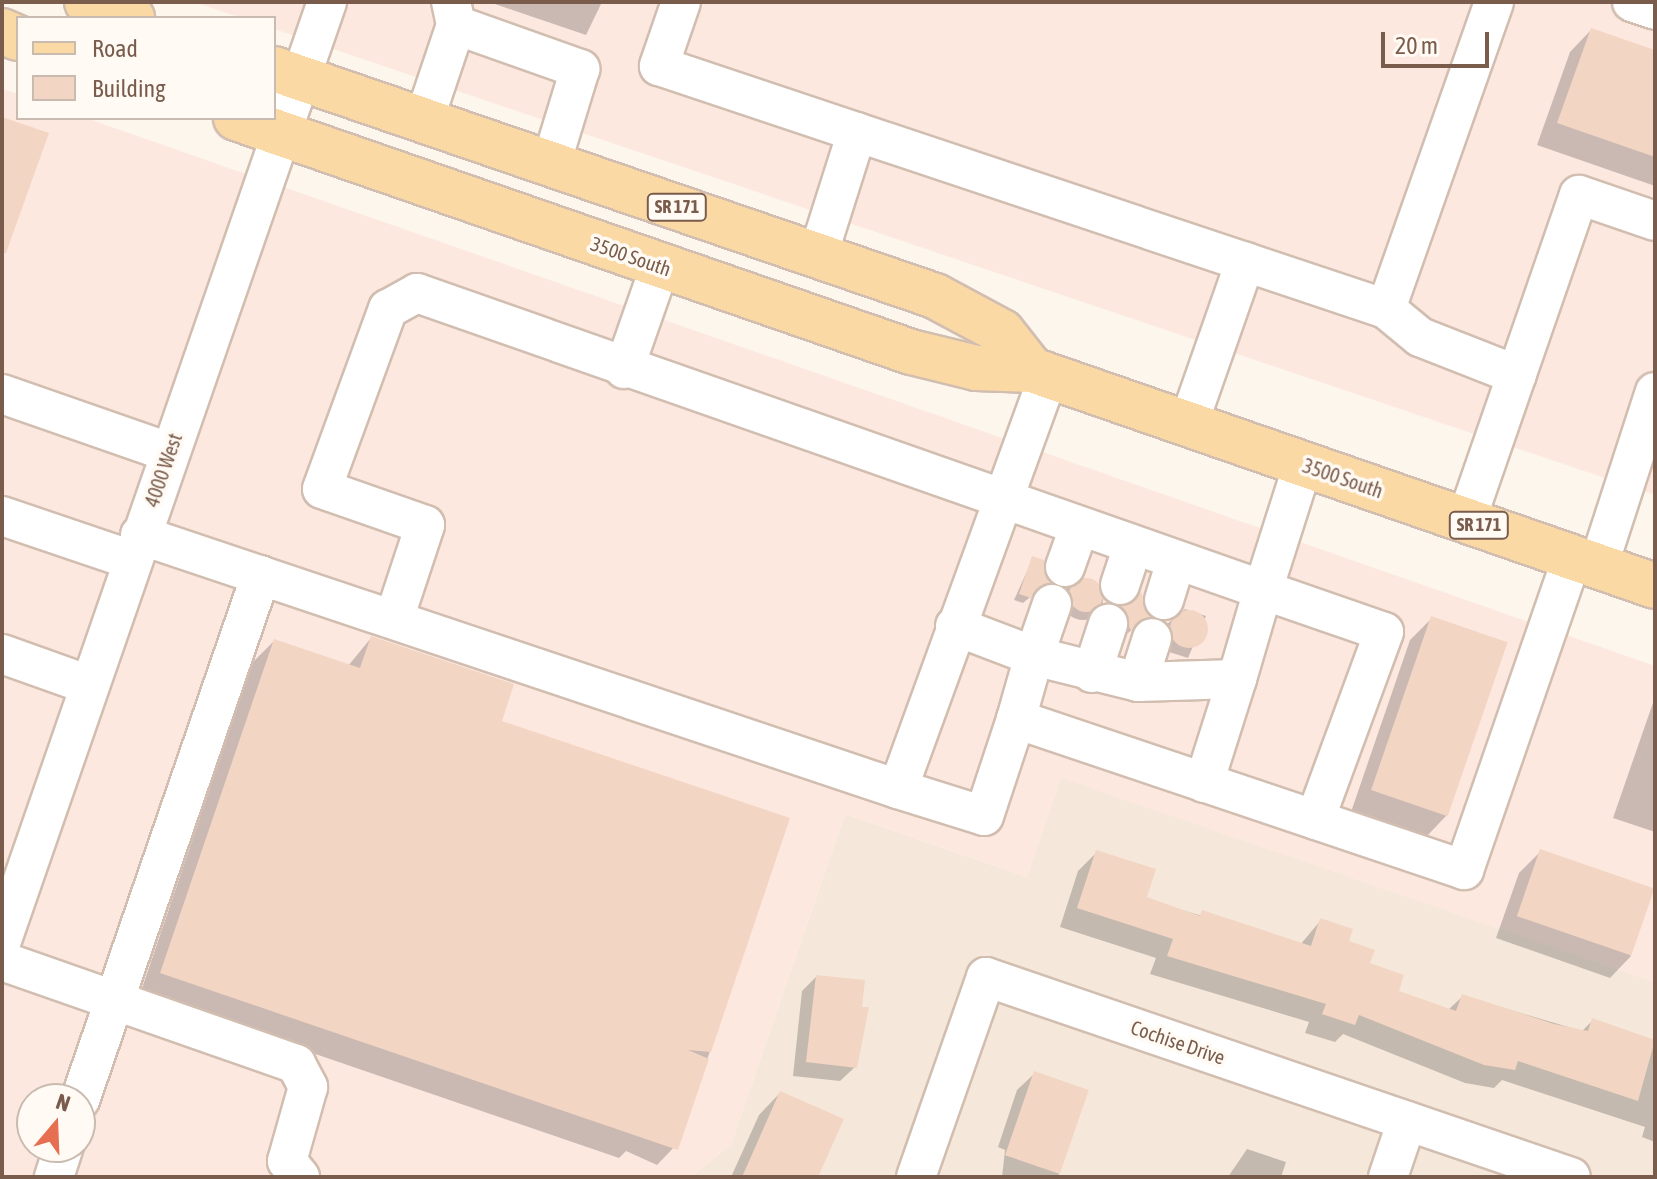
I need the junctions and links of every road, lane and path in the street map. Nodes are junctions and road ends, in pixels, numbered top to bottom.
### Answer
1 (87, 2) edge
2 (327, 2) edge
3 (681, 2) edge
4 (1494, 2) edge
5 (1632, 2) edge
6 (1655, 10) edge
7 (453, 14) edge
8 (126, 16) edge
9 (288, 74) edge
10 (241, 120) edge
11 (424, 120) junction
12 (857, 132) junction
13 (280, 135) junction
14 (551, 164) junction
15 (1655, 221) edge
16 (818, 255) junction
17 (1245, 262) junction
18 (660, 266) junction
19 (1386, 309) junction
20 (624, 369) junction
21 (1040, 372) junction
22 (1517, 375) junction
23 (1655, 392) edge
24 (2, 394) edge
25 (1188, 425) junction
26 (169, 452) junction
27 (1303, 465) junction
28 (1003, 502) junction
29 (2, 516) edge
30 (1466, 521) junction
31 (1079, 528) junction
32 (1133, 546) junction
33 (136, 548) junction
34 (1176, 561) junction
35 (1585, 562) junction
36 (1065, 567) dead end
37 (261, 575) junction
38 (1120, 585) dead end
39 (1655, 586) edge
40 (1263, 590) junction
41 (1164, 600) dead end
42 (1052, 604) dead end
43 (394, 619) junction
44 (1108, 624) dead end
45 (955, 626) junction
46 (1152, 638) dead end
47 (2, 654) edge
48 (1034, 656) junction
49 (1092, 673) junction
50 (1237, 679) junction
51 (1138, 682) junction
52 (89, 685) junction
53 (1016, 719) junction
54 (1204, 783) junction
55 (898, 789) junction
56 (1315, 820) junction
57 (6, 917) edge
58 (2, 961) edge
59 (113, 1002) junction
60 (86, 1083) edge
61 (1407, 1121) junction
62 (300, 1177) edge
63 (916, 1177) edge
64 (1388, 1177) edge
65 (1571, 1177) edge

1 - 8 main road
2 - 9 street, 4000 West
3 - 12 street
4 - 19 street
5 - 6 street
7 - 11 street
7 - 14 street
9 - 11 main road, SR 171
9 - 13 street, 4000 West
10 - 13 main road, 3500 South / SR 171
11 - 14 main road, SR 171
12 - 16 street
12 - 17 street
13 - 18 main road, 3500 South / SR 171
13 - 26 street, 4000 West
14 - 16 main road, SR 171
15 - 22 street
16 - 21 main road, SR 171
17 - 19 street
17 - 25 street
18 - 20 street
18 - 21 main road, 3500 South / SR 171
19 - 22 street
20 - 28 street
20 - 43 street
21 - 25 main road, 3500 South / SR 171
21 - 28 street
22 - 30 street
23 - 35 street
24 - 26 street
25 - 27 main road, 3500 South / SR 171
26 - 33 street, 4000 West
27 - 30 main road, 3500 South / SR 171
27 - 40 street
28 - 31 street
28 - 45 street
29 - 33 street
30 - 35 main road, 3500 South / SR 171
31 - 32 street
31 - 36 street
32 - 34 street
32 - 38 street
33 - 37 street
33 - 52 street, 4000 West
34 - 40 street
34 - 41 street
35 - 39 main road, 3500 South / SR 171
35 - 56 street
37 - 43 street
37 - 59 street
40 - 50 street
40 - 56 street
42 - 48 street
43 - 55 street
44 - 49 street
45 - 48 street
45 - 55 street
46 - 51 street
47 - 52 street
48 - 49 street
48 - 53 street
49 - 51 street
50 - 51 street
50 - 54 street
52 - 57 street, 4000 West
53 - 54 street
53 - 55 street
54 - 56 street
58 - 59 street
59 - 60 street
59 - 62 street
61 - 63 street, Cochise Drive
61 - 64 street
61 - 65 street, Cochise Drive

